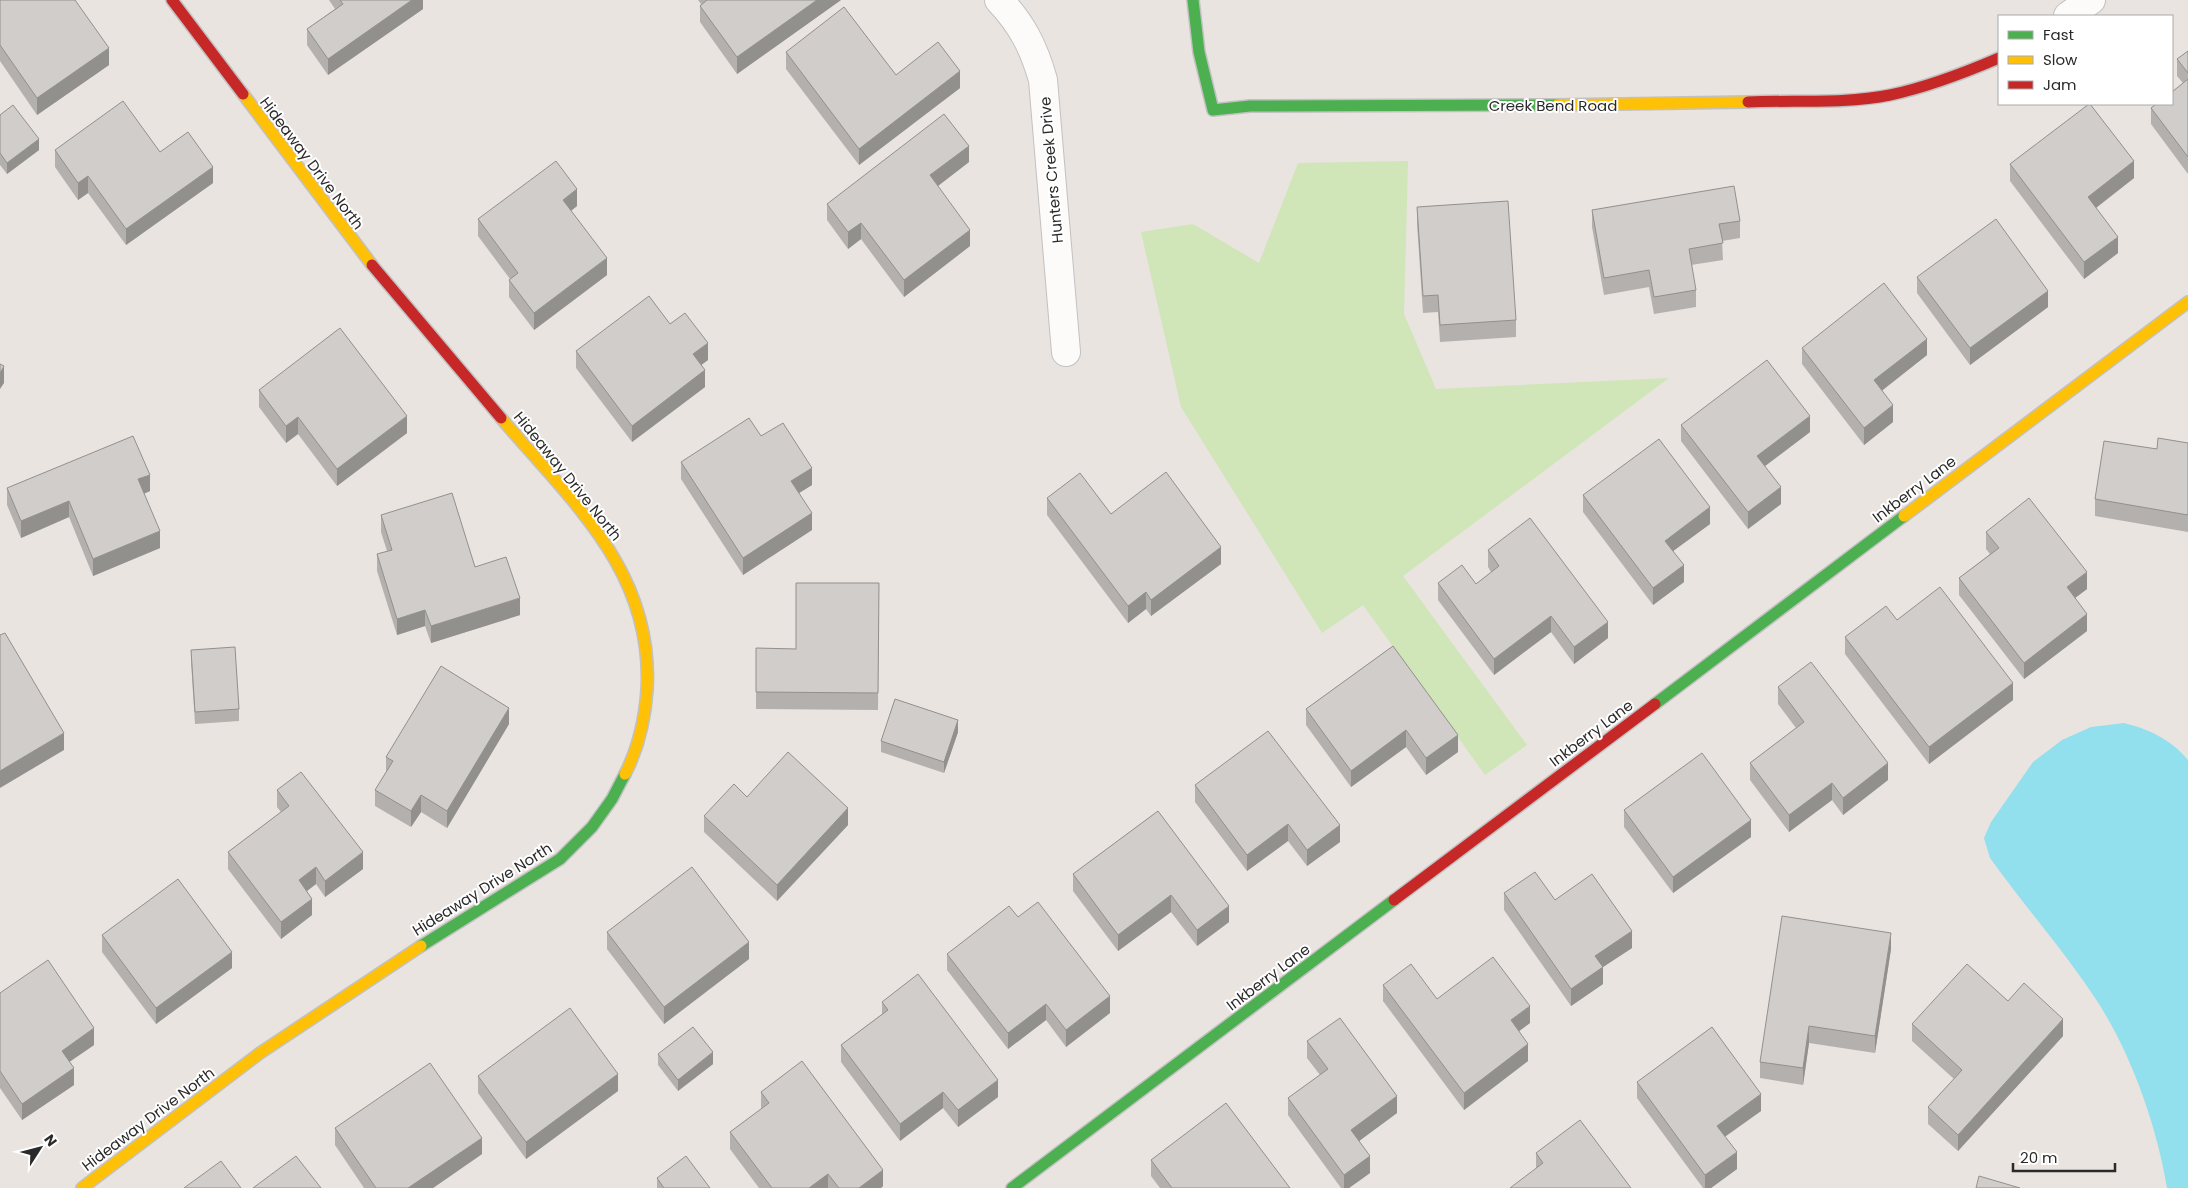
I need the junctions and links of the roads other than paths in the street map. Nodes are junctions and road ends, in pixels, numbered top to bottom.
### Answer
1 (172, 0) edge
2 (999, 0) edge
3 (1193, 0) edge
4 (2091, 0) edge
5 (2069, 15) edge
6 (1998, 58) edge
7 (2188, 302) edge
8 (1066, 352) dead end
9 (82, 1188) edge
10 (1012, 1188) edge

1 - 9 street, Hideaway Drive North
2 - 8 street, Hunters Creek Drive
3 - 6 street, Creek Bend Road
4 - 5 street
7 - 10 street, Inkberry Lane

